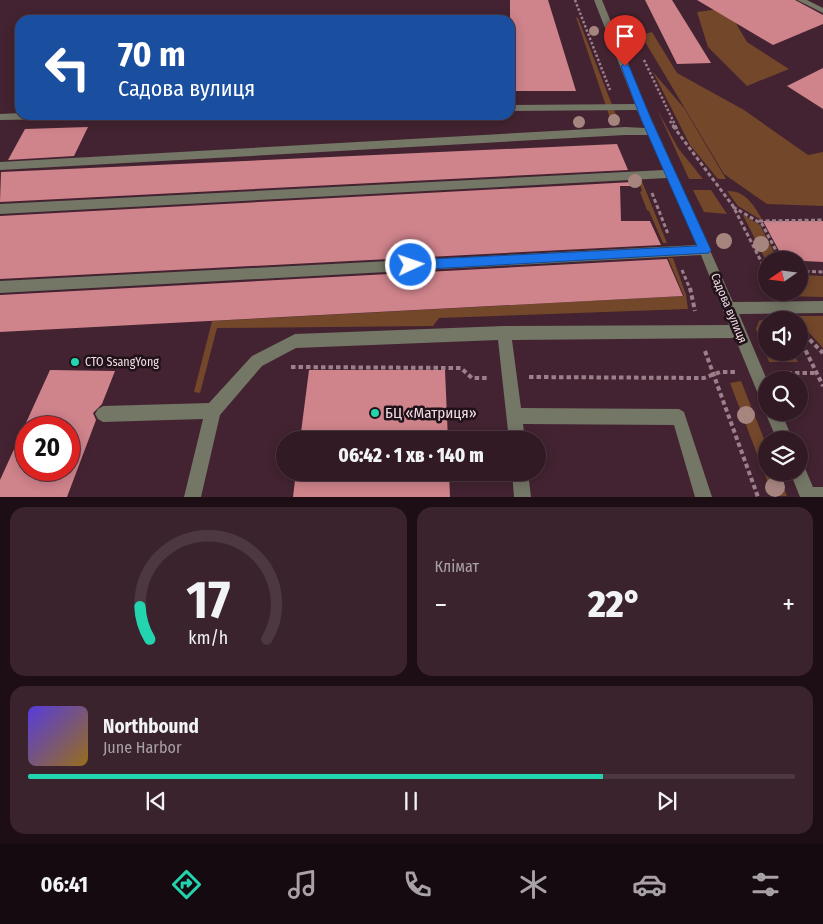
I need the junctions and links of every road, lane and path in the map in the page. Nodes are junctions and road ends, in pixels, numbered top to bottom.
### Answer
1 (575, 0) edge
2 (598, 0) edge
3 (801, 0) edge
4 (823, 11) edge
5 (641, 53) dead end
6 (617, 107) junction
7 (641, 107) junction
8 (515, 108) edge
9 (0, 117) edge
10 (15, 117) edge
11 (652, 132) junction
12 (0, 166) edge
13 (672, 174) junction
14 (732, 206) junction
15 (0, 209) edge
16 (823, 220) edge
17 (758, 221) junction
18 (705, 250) junction
19 (776, 251) edge
20 (758, 256) edge
21 (808, 271) edge
22 (823, 272) edge
23 (0, 287) edge
24 (823, 307) edge
25 (729, 308) junction
26 (739, 331) junction
27 (504, 333) junction
28 (808, 338) edge
29 (823, 353) edge
30 (808, 355) edge
31 (808, 373) edge
32 (817, 373) junction
33 (758, 377) edge
34 (823, 386) edge
35 (213, 411) junction
36 (103, 414) dead end
37 (514, 416) junction
38 (516, 431) edge
39 (521, 481) edge
40 (804, 481) edge
41 (192, 496) edge
42 (523, 496) edge
43 (704, 496) edge
44 (813, 496) edge

1 - 6 path
2 - 7 street, Садова вулиця
3 - 4 street
5 - 14 path
6 - 7 street
6 - 8 street
7 - 11 street, Садова вулиця
9 - 10 street
11 - 12 street
11 - 13 street, Садова вулиця
13 - 15 street
13 - 18 street, Садова вулиця
14 - 17 path
14 - 20 path
16 - 17 path
17 - 19 path
18 - 23 street
18 - 25 street, Садова вулиця
21 - 22 path
24 - 25 street
25 - 26 street, Садова вулиця
26 - 27 street
26 - 33 street, Садова вулиця
27 - 35 street
27 - 37 street
28 - 29 path
30 - 32 path
31 - 32 path
32 - 34 path
35 - 36 street
35 - 41 street
37 - 38 street
37 - 43 street
39 - 42 street
40 - 44 street

